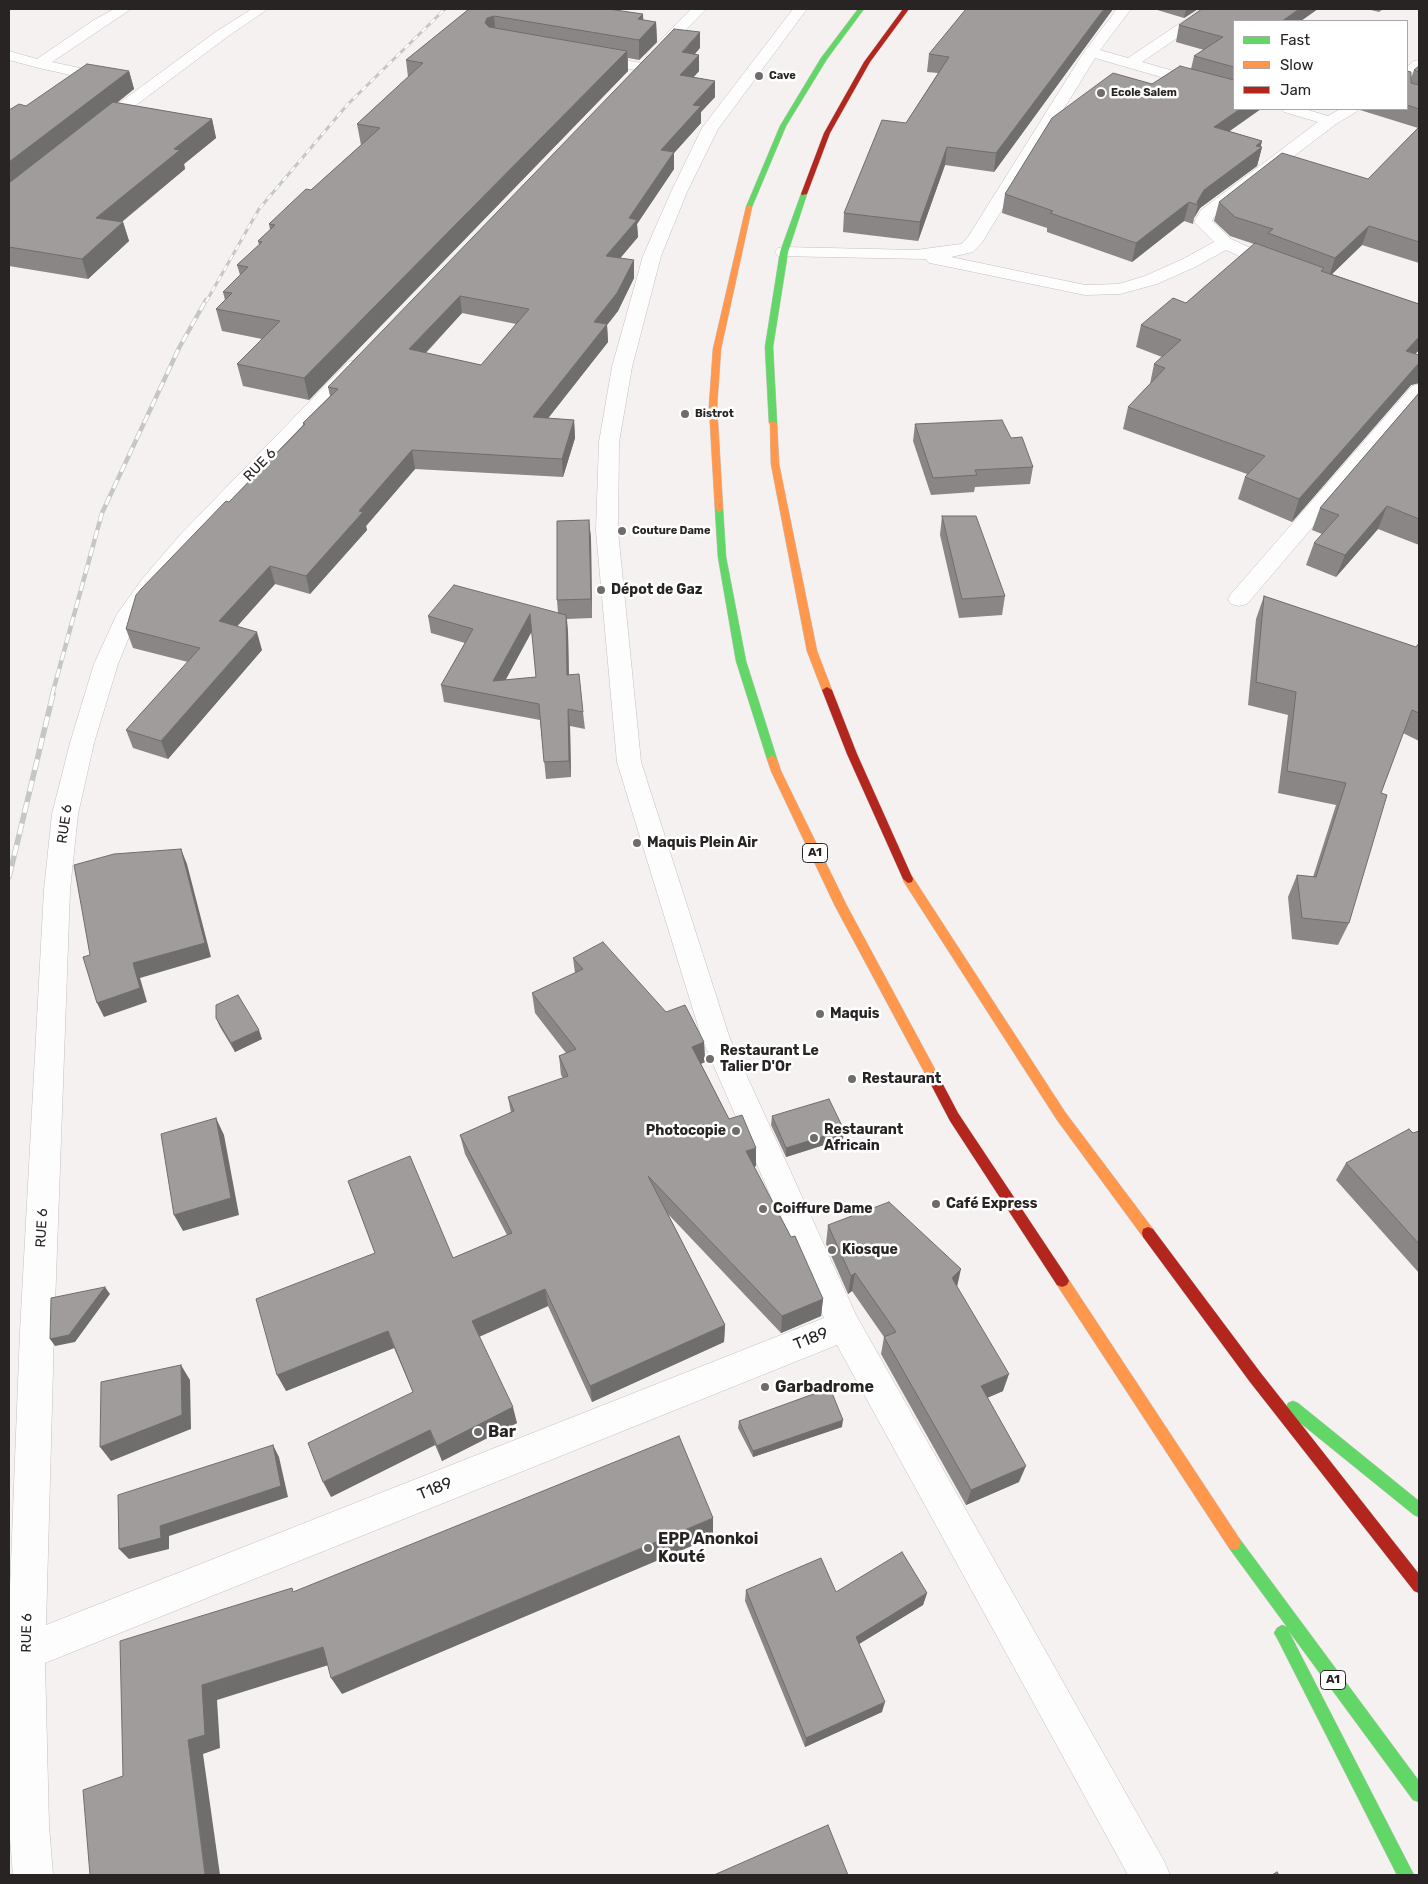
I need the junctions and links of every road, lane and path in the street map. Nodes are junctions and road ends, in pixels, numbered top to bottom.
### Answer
1 (124, 9) edge
2 (261, 9) edge
3 (699, 9) edge
4 (800, 9) edge
5 (861, 9) edge
6 (906, 9) edge
7 (1124, 9) edge
8 (1210, 9) edge
9 (1091, 52) junction
10 (9, 55) edge
11 (574, 55) edge
12 (1130, 63) junction
13 (39, 64) junction
14 (1419, 64) edge
15 (642, 67) junction
16 (1408, 73) edge
17 (152, 85) junction
18 (622, 89) edge
19 (1233, 93) edge
20 (1292, 110) edge
21 (1349, 110) edge
22 (1330, 121) junction
23 (83, 138) edge
24 (1225, 243) junction
25 (784, 252) junction
26 (916, 255) junction
27 (1294, 273) edge
28 (374, 346) edge
29 (1419, 390) edge
30 (1239, 599) dead end
31 (844, 1326) junction
32 (1255, 1377) junction
33 (1419, 1510) edge
34 (1248, 1565) junction
35 (1419, 1586) edge
36 (18, 1654) edge
37 (1419, 1794) edge
38 (33, 1875) edge
39 (1150, 1875) edge
40 (1406, 1875) edge

1 - 13 street
2 - 17 street
3 - 15 street
4 - 31 street
5 - 34 main road, A1
6 - 25 main road
7 - 9 street
8 - 12 street
9 - 12 street
9 - 26 street
10 - 13 street
11 - 15 street
12 - 19 street
13 - 17 street
14 - 16 street
15 - 18 street
17 - 23 street
20 - 22 street
21 - 22 street
22 - 24 street
24 - 26 street
24 - 27 street
25 - 26 street
25 - 32 main road
28 - 36 street, RUE 6
29 - 30 street
31 - 36 street, T189
31 - 39 street
32 - 33 main road
32 - 35 main road
34 - 37 main road, A1
34 - 40 main road
36 - 38 street, RUE 6

